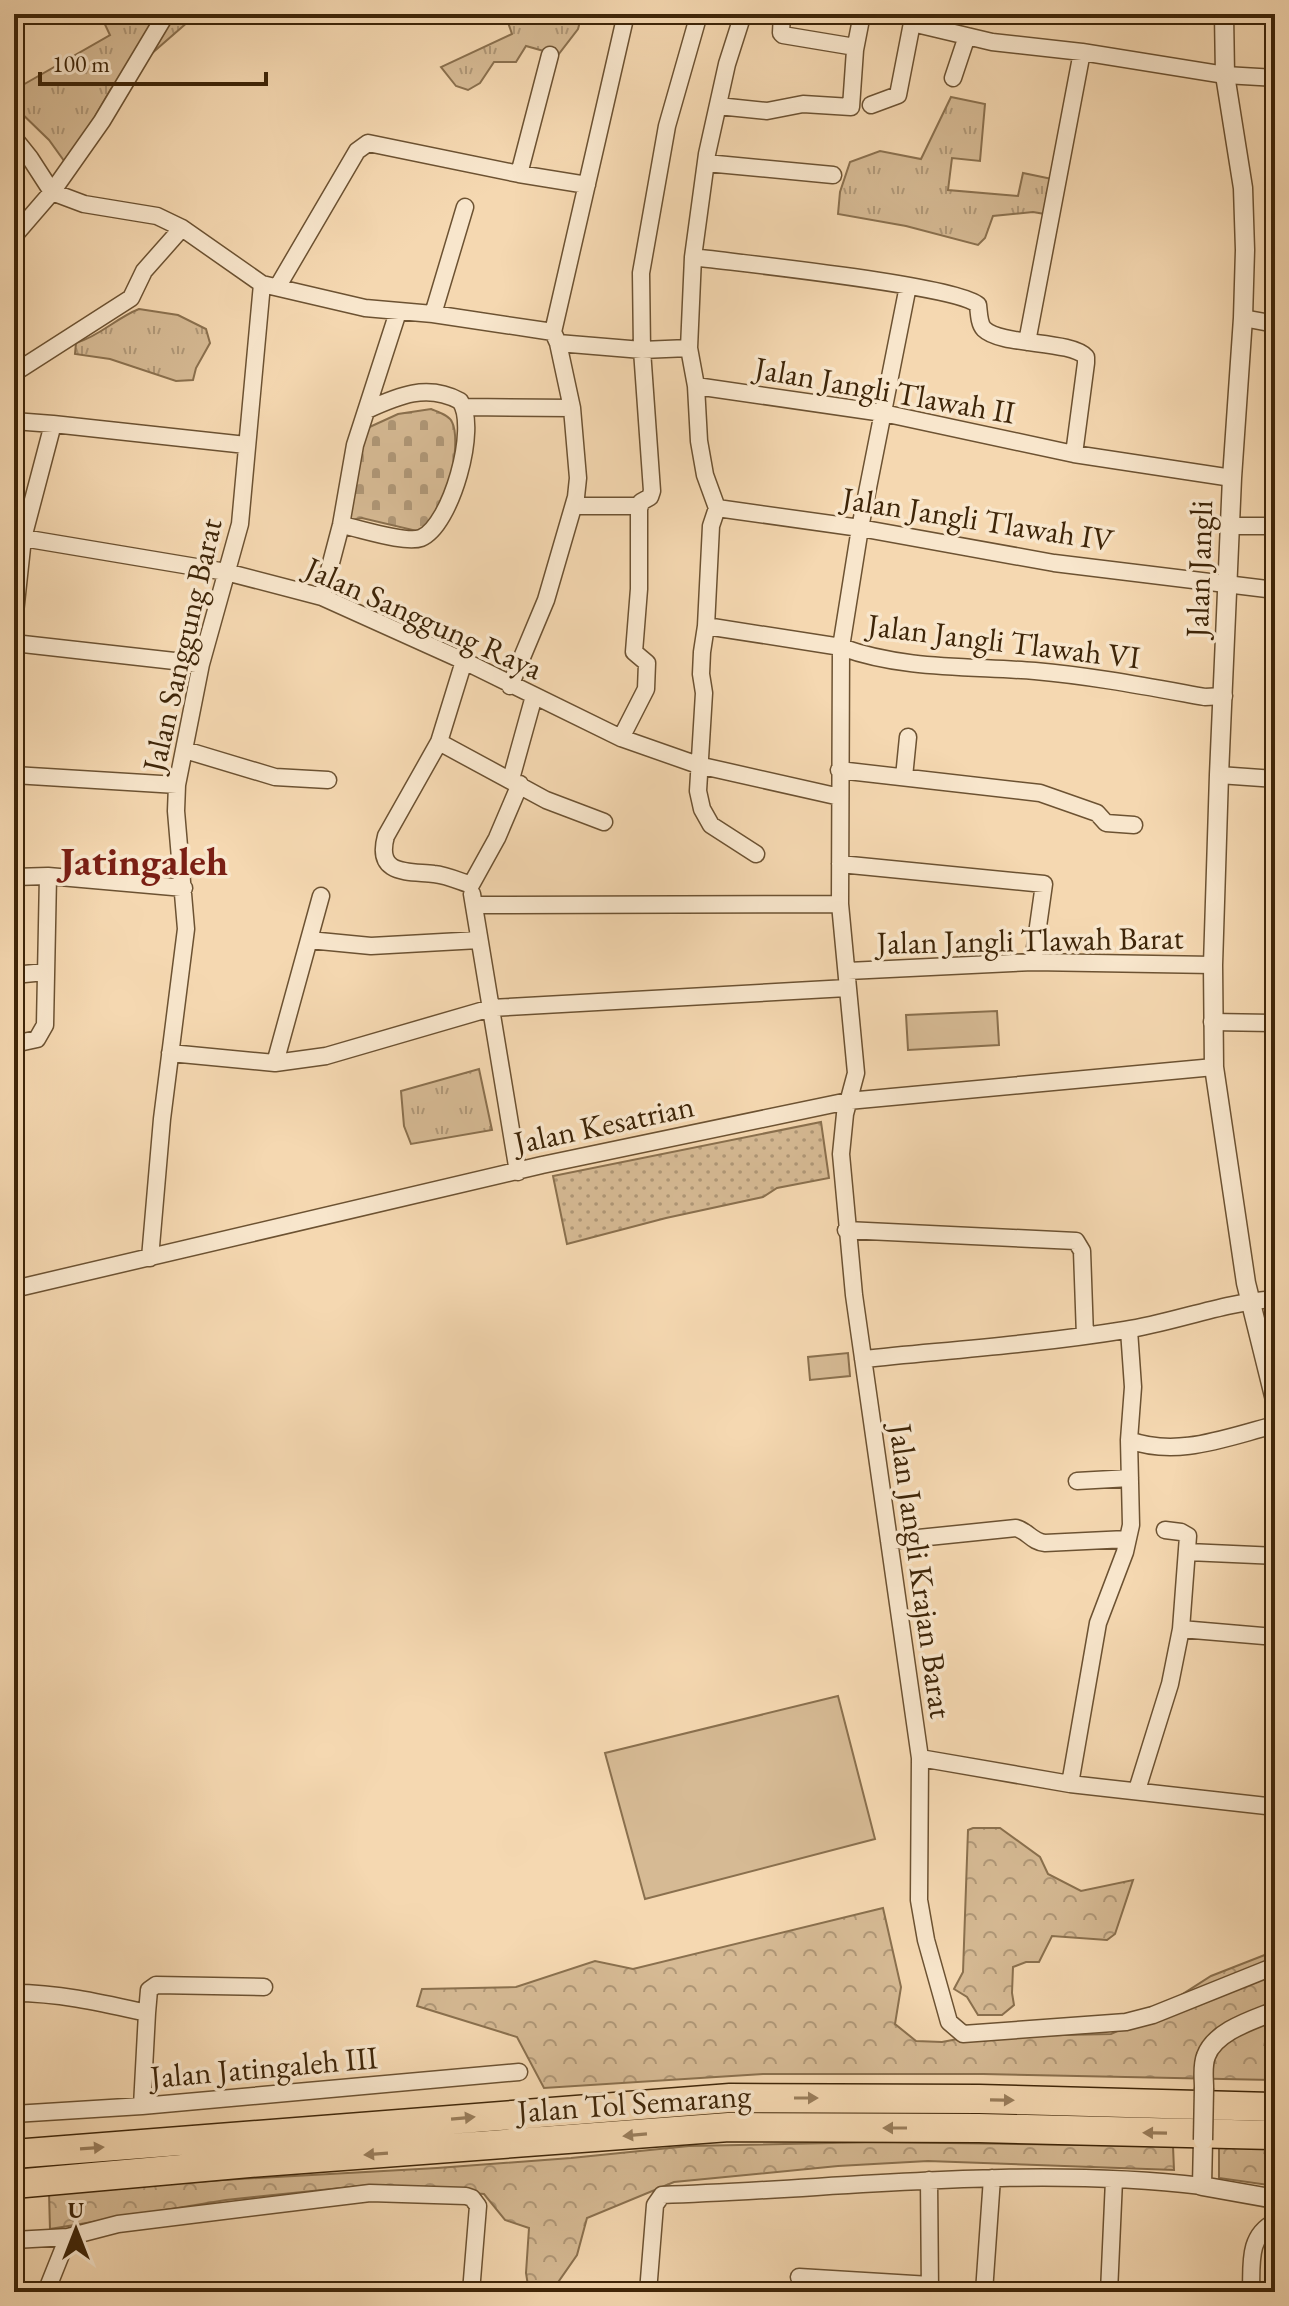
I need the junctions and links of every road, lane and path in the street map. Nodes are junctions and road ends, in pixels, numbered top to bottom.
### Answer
1 (166, 14) edge
2 (626, 14) edge
3 (699, 14) edge
4 (743, 14) edge
5 (782, 14) edge
6 (862, 14) edge
7 (1224, 14) edge
8 (967, 36) junction
9 (855, 47) junction
10 (1082, 52) junction
11 (550, 55) dead end
12 (1225, 75) junction
13 (953, 78) dead end
14 (1275, 78) edge
15 (871, 105) dead end
16 (718, 106) junction
17 (14, 138) edge
18 (706, 163) junction
19 (519, 174) junction
20 (833, 175) dead end
21 (587, 185) junction
22 (52, 192) junction
23 (465, 207) dead end
24 (182, 228) junction
25 (14, 236) edge
26 (693, 257) junction
27 (270, 285) junction
28 (908, 286) junction
29 (398, 312) junction
30 (433, 314) junction
31 (1243, 318) junction
32 (1275, 324) edge
33 (555, 338) junction
34 (1027, 342) junction
35 (689, 348) junction
36 (642, 350) junction
37 (14, 373) edge
38 (696, 386) junction
39 (465, 407) junction
40 (572, 408) junction
41 (367, 410) junction
42 (883, 413) junction
43 (14, 421) edge
44 (53, 424) junction
45 (246, 445) junction
46 (1074, 454) junction
47 (1232, 478) junction
48 (574, 506) junction
49 (640, 506) junction
50 (717, 508) junction
51 (341, 525) junction
52 (1231, 526) junction
53 (1275, 526) edge
54 (860, 528) junction
55 (19, 534) edge
56 (226, 572) junction
57 (1230, 582) junction
58 (1275, 590) edge
59 (322, 597) junction
60 (14, 622) edge
61 (706, 626) junction
62 (14, 643) edge
63 (841, 647) junction
64 (464, 661) junction
65 (201, 664) junction
66 (510, 686) junction
67 (534, 696) junction
68 (1224, 696) junction
69 (908, 737) dead end
70 (621, 738) junction
71 (439, 742) junction
72 (185, 750) junction
73 (698, 765) junction
74 (839, 770) junction
75 (14, 775) edge
76 (1219, 775) junction
77 (904, 777) junction
78 (1275, 779) edge
79 (328, 780) dead end
80 (516, 782) junction
81 (177, 785) junction
82 (840, 797) junction
83 (604, 822) dead end
84 (1134, 825) dead end
85 (756, 854) dead end
86 (840, 864) junction
87 (48, 876) junction
88 (14, 877) edge
89 (471, 885) junction
90 (184, 888) junction
91 (321, 896) dead end
92 (840, 904) junction
93 (474, 905) junction
94 (309, 940) junction
95 (479, 940) junction
96 (1033, 962) junction
97 (1213, 965) junction
98 (45, 972) junction
99 (14, 975) edge
100 (847, 980) junction
101 (491, 1008) junction
102 (1212, 1022) junction
103 (1275, 1023) edge
104 (14, 1044) edge
105 (170, 1053) junction
106 (275, 1063) junction
107 (1214, 1067) junction
108 (848, 1101) junction
109 (518, 1172) junction
110 (846, 1230) junction
111 (150, 1258) junction
112 (14, 1289) edge
113 (1275, 1299) edge
114 (1251, 1301) junction
115 (1129, 1330) junction
116 (1085, 1336) junction
117 (863, 1359) junction
118 (1275, 1400) edge
119 (1275, 1425) edge
120 (1129, 1440) junction
121 (1130, 1478) junction
122 (1077, 1481) dead end
123 (1165, 1530) dead end
124 (1127, 1539) junction
125 (889, 1541) junction
126 (1188, 1552) junction
127 (1275, 1556) edge
128 (1181, 1629) junction
129 (1275, 1637) edge
130 (920, 1758) junction
131 (1070, 1784) junction
132 (1137, 1790) junction
133 (1275, 1807) edge
134 (1275, 1966) edge
135 (264, 1987) dead end
136 (14, 1993) edge
137 (1275, 2011) edge
138 (147, 2013) junction
139 (519, 2072) dead end
140 (1275, 2101) edge
141 (1171, 2104) junction
142 (142, 2106) junction
143 (1275, 2107) edge
144 (14, 2114) edge
145 (1270, 2136) edge
146 (14, 2154) edge
147 (992, 2178) junction
148 (929, 2180) junction
149 (1114, 2180) junction
150 (14, 2184) edge
151 (1202, 2186) junction
152 (1275, 2199) edge
153 (1275, 2222) edge
154 (68, 2237) junction
155 (14, 2240) edge
156 (799, 2277) dead end
157 (930, 2288) edge
158 (47, 2290) edge
159 (66, 2292) edge
160 (471, 2292) edge
161 (648, 2292) edge
162 (984, 2292) edge
163 (1109, 2292) edge
164 (1251, 2292) edge

1 - 22 street
2 - 21 street
3 - 36 street
4 - 16 street
5 - 9 street
6 - 9 street
7 - 12 street, Jalan Jangli
8 - 10 street
8 - 13 street
8 - 15 street
9 - 16 street
10 - 12 street
10 - 34 street
11 - 19 street
12 - 14 street
12 - 31 street, Jalan Jangli
16 - 18 street
17 - 22 street
18 - 20 street
18 - 26 street
19 - 21 street
19 - 27 street
21 - 33 street
22 - 24 street
22 - 25 street
23 - 30 street
24 - 27 street
24 - 37 street
26 - 28 street
26 - 35 street
27 - 29 street
27 - 45 street, Jalan Sanggung Barat
28 - 34 street
28 - 42 street, Jalan Jangli Krajan Barat
29 - 30 street
29 - 41 street
30 - 33 street
31 - 32 street
31 - 47 street, Jalan Jangli
33 - 36 street
33 - 40 street
34 - 46 street
35 - 36 street
35 - 38 street
36 - 49 street
38 - 42 street, Jalan Jangli Tlawah II
38 - 50 street
39 - 40 street
39 - 41 street
39 - 51 street
40 - 48 street
41 - 51 street
42 - 46 street, Jalan Jangli Tlawah II
42 - 54 street, Jalan Jangli Krajan Barat
43 - 44 street
44 - 45 street
44 - 55 street
45 - 56 street, Jalan Sanggung Barat
46 - 47 street, Jalan Jangli Tlawah II
47 - 52 street, Jalan Jangli
48 - 49 street
48 - 66 street
49 - 70 street
50 - 54 street, Jalan Jangli Tlawah IV
50 - 61 street
51 - 59 street
52 - 53 street
52 - 57 street, Jalan Jangli
54 - 57 street, Jalan Jangli Tlawah IV
54 - 63 street, Jalan Jangli Krajan Barat
55 - 56 street, Jalan Sanggung Raya
55 - 60 street
56 - 59 street, Jalan Sanggung Raya
56 - 65 street, Jalan Sanggung Barat
57 - 58 street, Jalan Jangli Tlawah IV
57 - 68 street, Jalan Jangli
59 - 64 street, Jalan Sanggung Raya
61 - 63 street, Jalan Jangli Tlawah VI
61 - 73 street
62 - 65 street
63 - 68 street, Jalan Jangli Tlawah VI
63 - 74 street, Jalan Jangli Krajan Barat
64 - 66 street, Jalan Sanggung Raya
64 - 71 street
65 - 72 street, Jalan Sanggung Barat
66 - 67 street, Jalan Sanggung Raya
67 - 70 street, Jalan Sanggung Raya
67 - 80 street
68 - 76 street, Jalan Jangli
69 - 77 street
70 - 73 street, Jalan Sanggung Raya
71 - 80 street
71 - 89 street
72 - 79 street
72 - 81 street, Jalan Sanggung Barat
73 - 82 street, Jalan Sanggung Raya
73 - 85 street
74 - 77 street
74 - 82 street, Jalan Jangli Krajan Barat
75 - 81 street
76 - 78 street
76 - 97 street, Jalan Jangli
77 - 84 street
80 - 83 street
80 - 89 street
81 - 90 street, Jalan Sanggung Barat
82 - 86 street, Jalan Jangli Krajan Barat
86 - 92 street, Jalan Jangli Krajan Barat
86 - 96 street
87 - 88 street
87 - 90 street
87 - 98 street
89 - 93 street
90 - 105 street, Jalan Sanggung Barat
91 - 94 street
92 - 93 street
92 - 100 street, Jalan Jangli Krajan Barat
93 - 95 street
94 - 95 street
94 - 106 street
95 - 101 street
96 - 97 street, Jalan Jangli Tlawah Barat
96 - 100 street, Jalan Jangli Tlawah Barat
97 - 102 street, Jalan Jangli
98 - 99 street
98 - 104 street
100 - 101 street, Jalan Jangli Tlawah Barat
100 - 108 street, Jalan Jangli Krajan Barat
101 - 106 street, Jalan Jangli Tlawah Barat
101 - 109 street
102 - 103 street
102 - 107 street, Jalan Jangli
105 - 106 street, Jalan Jangli Tlawah Barat
105 - 111 street, Jalan Sanggung Barat
107 - 108 street, Jalan Kesatrian
107 - 114 street, Jalan Jangli
108 - 109 street, Jalan Kesatrian
108 - 110 street, Jalan Jangli Krajan Barat
109 - 111 street, Jalan Kesatrian
110 - 116 street
110 - 117 street, Jalan Jangli Krajan Barat
111 - 112 street, Jalan Kesatrian
113 - 114 street
114 - 115 street
114 - 118 street, Jalan Jangli
115 - 116 street
115 - 120 street
116 - 117 street
117 - 125 street, Jalan Jangli Krajan Barat
119 - 120 street
120 - 121 street
121 - 122 street
121 - 124 street
123 - 126 street
124 - 125 street
124 - 131 street
125 - 130 street, Jalan Jangli Krajan Barat
126 - 127 street
126 - 128 street
128 - 129 street
128 - 132 street
130 - 131 street
130 - 134 street, Jalan Jangli Krajan Barat
131 - 132 street
132 - 133 street
135 - 138 street
136 - 138 street
137 - 151 street, bridge
138 - 142 street
139 - 142 street, Jalan Jatingaleh III
140 - 141 highway
141 - 143 highway
146 -> 141 highway, Jalan Tol Semarang
142 - 144 street, Jalan Jatingaleh III
145 -> 150 highway, Jalan Tol Semarang
147 - 148 street
147 - 149 street
147 - 162 street
148 - 157 street
148 - 161 street
149 - 151 street
149 - 163 street
151 - 152 street
153 - 164 street
154 - 155 street
154 - 158 street
154 - 160 street
156 - 157 street
158 - 159 street

